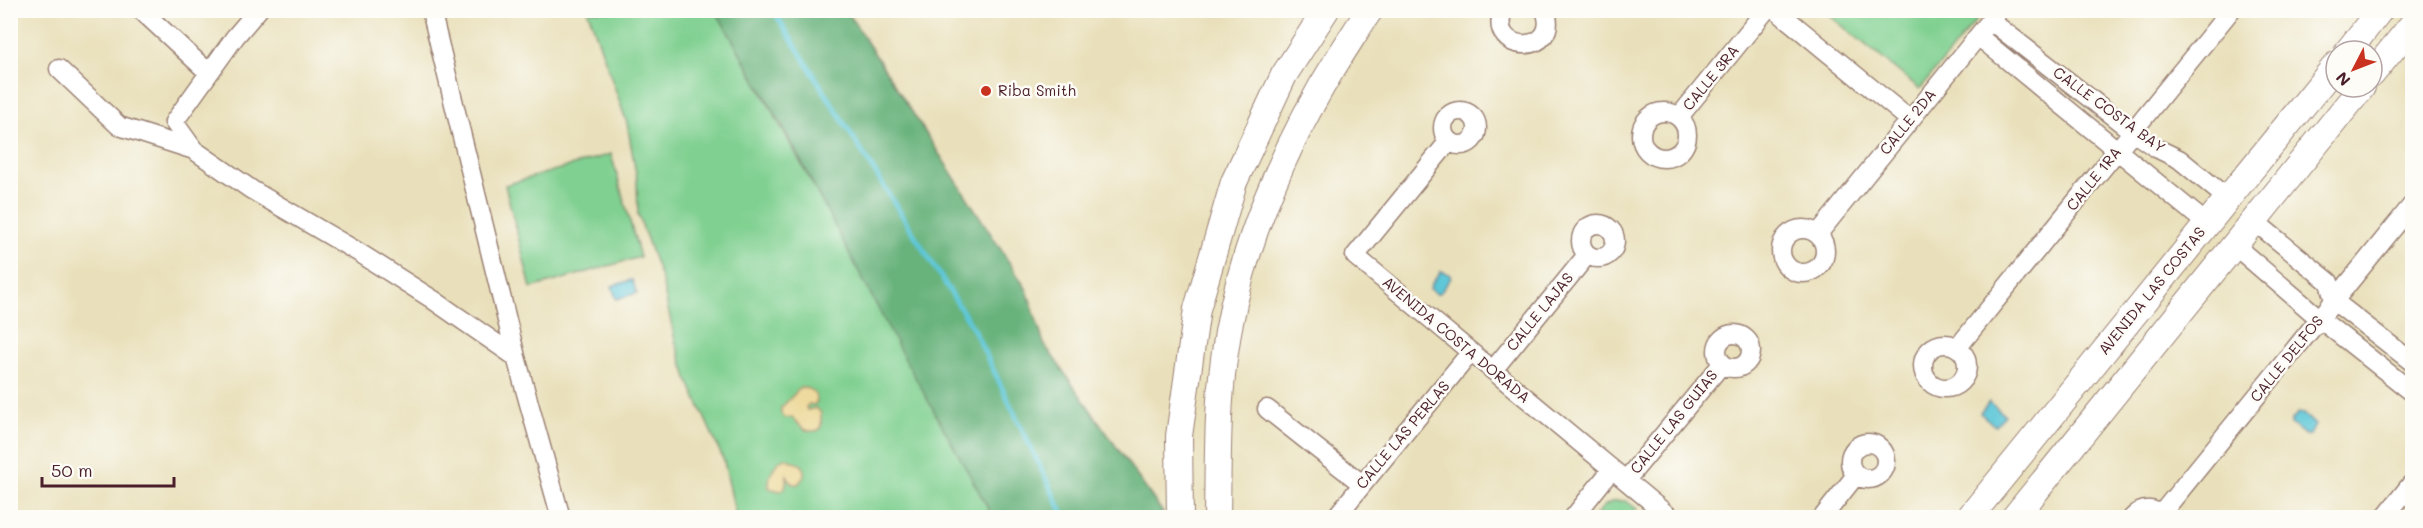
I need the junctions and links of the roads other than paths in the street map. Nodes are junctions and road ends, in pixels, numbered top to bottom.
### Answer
1 (141, 10) edge
2 (258, 10) edge
3 (431, 10) edge
4 (1326, 10) edge
5 (1370, 10) edge
6 (1503, 10) edge
7 (1545, 10) edge
8 (1766, 10) edge
9 (1776, 10) edge
10 (2231, 10) edge
11 (2380, 10) edge
12 (1995, 16) edge
13 (2412, 25) edge
14 (1978, 36) junction
15 (2357, 39) edge
16 (2384, 59) edge
17 (59, 69) dead end
18 (209, 73) junction
19 (2324, 80) edge
20 (2352, 99) edge
21 (1679, 117) dead end
22 (1910, 120) junction
23 (2133, 132) junction
24 (1449, 141) dead end
25 (194, 150) junction
26 (2118, 150) junction
27 (2228, 199) junction
28 (2412, 205) edge
29 (2253, 220) junction
30 (2207, 224) junction
31 (1818, 234) dead end
32 (2234, 245) junction
33 (1587, 255) dead end
34 (2334, 301) junction
35 (2320, 319) junction
36 (1958, 347) dead end
37 (1471, 352) junction
38 (516, 357) junction
39 (2412, 362) edge
40 (1722, 364) dead end
41 (1493, 370) junction
42 (2412, 392) edge
43 (1267, 409) dead end
44 (1179, 436) junction
45 (1218, 437) junction
46 (1619, 475) junction
47 (1857, 475) dead end
48 (1362, 484) junction
49 (2411, 489) edge
50 (1974, 516) edge
51 (2163, 516) edge
52 (561, 518) edge
53 (1180, 518) edge
54 (1217, 518) edge
55 (1335, 518) edge
56 (1573, 518) edge
57 (1671, 518) edge
58 (1822, 518) edge
59 (2014, 518) edge
60 (2132, 518) edge
61 (2385, 518) edge

1 - 18 street
2 - 18 street
3 - 38 street
4 - 44 street
5 - 45 street
6 - 7 street
8 - 21 street, CALLE 3RA
9 - 22 street
10 - 23 street, CALLE 1RA
11 - 15 street
12 - 14 street, CALLE 2DA
12 - 23 street, CALLE COSTA BAY
13 - 16 street
14 - 22 street, CALLE 2DA
14 - 26 street, CALLE COSTA BAY
17 - 25 street
18 - 25 street
19 - 27 street, AVENIDA LAS COSTAS
20 - 29 street
22 - 31 street, CALLE 2DA
23 - 26 street, CALLE 1RA
23 - 27 street, CALLE COSTA BAY
24 - 37 street, AVENIDA COSTA DORADA
25 - 38 street
26 - 30 street, CALLE COSTA BAY
26 - 36 street, CALLE 1RA
27 - 29 street
27 - 30 street, AVENIDA LAS COSTAS
28 - 34 street, CALLE DELFOS
29 - 32 street
29 - 34 street
30 - 32 street
30 - 50 street, AVENIDA LAS COSTAS
32 - 35 street
32 - 59 street
33 - 41 street, CALLE LAJAS
34 - 35 street, CALLE DELFOS
34 - 39 street
35 - 42 street
35 - 51 street, CALLE DELFOS
37 - 41 street, AVENIDA COSTA DORADA
37 - 48 street, CALLE LAS PERLAS
38 - 52 street
40 - 46 street, CALLE LAS GUIAS
41 - 46 street, AVENIDA COSTA DORADA
43 - 48 street
44 - 45 street
44 - 53 street
45 - 54 street
46 - 56 street, CALLE LAS GUIAS
46 - 57 street, AVENIDA COSTA DORADA
47 - 58 street
48 - 55 street, CALLE LAS PERLAS
49 - 61 street
51 - 60 street, CALLE DELFOS

